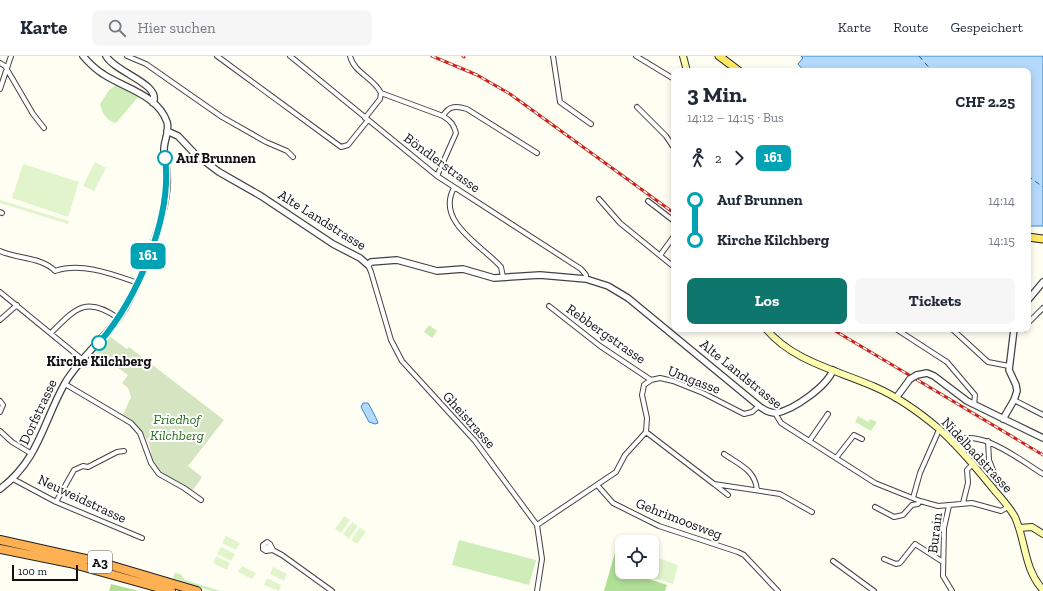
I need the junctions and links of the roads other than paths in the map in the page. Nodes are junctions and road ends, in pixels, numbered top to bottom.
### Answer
1 (11, 56) edge
2 (83, 56) edge
3 (106, 56) edge
4 (127, 56) edge
5 (218, 56) edge
6 (290, 56) edge
7 (350, 56) edge
8 (553, 56) edge
9 (636, 56) edge
10 (683, 56) edge
11 (719, 56) edge
12 (0, 63) edge
13 (686, 68) edge
14 (735, 68) edge
15 (7, 69) junction
16 (671, 77) edge
17 (0, 89) edge
18 (381, 93) junction
19 (153, 103) junction
20 (637, 106) dead end
21 (443, 116) junction
22 (367, 119) junction
23 (591, 124) dead end
24 (44, 128) dead end
25 (167, 132) junction
26 (671, 144) edge
27 (537, 153) dead end
28 (293, 157) dead end
29 (437, 176) junction
30 (454, 188) junction
31 (598, 199) dead end
32 (648, 201) dead end
33 (671, 220) edge
34 (1031, 237) edge
35 (1043, 239) edge
36 (671, 240) edge
37 (0, 251) edge
38 (661, 254) junction
39 (671, 264) edge
40 (368, 265) junction
41 (503, 277) junction
42 (586, 280) junction
43 (1043, 282) edge
44 (138, 283) junction
45 (0, 292) edge
46 (1031, 296) edge
47 (17, 305) junction
48 (549, 306) dead end
49 (1043, 308) edge
50 (118, 318) junction
51 (0, 320) edge
52 (1031, 320) edge
53 (769, 332) edge
54 (903, 332) edge
55 (955, 332) edge
56 (1014, 332) edge
57 (51, 333) junction
58 (83, 360) junction
59 (1008, 366) junction
60 (833, 370) junction
61 (650, 380) junction
62 (64, 384) junction
63 (896, 398) junction
64 (1014, 400) junction
65 (0, 401) edge
66 (974, 405) junction
67 (759, 406) junction
68 (0, 412) edge
69 (775, 413) junction
70 (828, 414) dead end
71 (1043, 415) edge
72 (1003, 419) junction
73 (939, 430) junction
74 (0, 431) edge
75 (646, 432) junction
76 (1043, 438) edge
77 (862, 439) dead end
78 (810, 440) junction
79 (988, 441) junction
80 (952, 443) junction
81 (124, 451) dead end
82 (32, 454) junction
83 (724, 454) dead end
84 (836, 458) junction
85 (973, 464) junction
86 (1043, 474) edge
87 (13, 479) junction
88 (998, 483) dead end
89 (714, 484) junction
90 (598, 486) junction
91 (0, 489) edge
92 (757, 490) junction
93 (728, 495) dead end
94 (913, 498) junction
95 (200, 500) dead end
96 (920, 501) junction
97 (56, 502) junction
98 (963, 503) junction
99 (949, 506) junction
100 (875, 507) dead end
101 (1008, 507) junction
102 (812, 512) dead end
103 (537, 525) junction
104 (1019, 528) junction
105 (1043, 534) edge
106 (142, 538) dead end
107 (0, 540) edge
108 (267, 547) dead end
109 (0, 548) edge
110 (884, 559) dead end
111 (833, 561) dead end
112 (943, 562) junction
113 (1043, 590) edge
114 (171, 591) edge
115 (197, 591) edge
116 (332, 591) edge
117 (537, 591) edge
118 (778, 591) edge
119 (874, 591) edge
120 (952, 591) edge

1 - 15 street
2 - 19 street
3 - 19 street, Dorfstrasse
4 - 28 street
5 - 22 street
6 - 22 street, Böndlerstrasse
7 - 18 street
8 - 23 street
9 - 16 street
10 - 13 main road
11 - 14 main road
12 - 15 street
15 - 17 street
15 - 24 street
18 - 21 street
18 - 22 street
19 - 25 street, Dorfstrasse
20 - 26 street
21 - 27 street
21 - 29 street
22 - 29 street, Böndlerstrasse
25 - 40 street, Alte Landstrasse
25 - 44 street, Dorfstrasse
29 - 30 street, Böndlerstrasse
30 - 41 street
30 - 42 street, Böndlerstrasse
31 - 38 street
32 - 33 street
34 - 35 main road
36 - 38 street
37 - 44 street
38 - 39 street
40 - 41 street, Alte Landstrasse
40 - 103 street, Gheistrasse
41 - 42 street, Alte Landstrasse
42 - 67 street, Alte Landstrasse
43 - 46 street
44 - 50 street, Dorfstrasse
45 - 47 street
47 - 51 street
47 - 57 street
48 - 61 street, Rebbergstrasse
49 - 52 street
50 - 57 street
50 - 58 street, Dorfstrasse
53 - 60 main road, Nidelbadstrasse
54 - 66 street
55 - 59 street
56 - 59 street
57 - 58 street
58 - 62 street, Dorfstrasse
59 - 64 street
60 - 63 main road, Nidelbadstrasse
60 - 69 street
61 - 67 street, Umgasse
61 - 75 street, Umgasse
62 - 82 street, Dorfstrasse
62 - 95 street
63 - 66 street, bridge
63 - 73 main road, Nidelbadstrasse
64 - 71 street
64 - 72 street
65 - 68 street
66 - 72 street
67 - 69 street, Alte Landstrasse
69 - 78 street, Alte Landstrasse
70 - 78 street
72 - 76 street
73 - 80 main road, Nidelbadstrasse
73 - 94 street
74 - 82 street
75 - 89 street
75 - 90 street
77 - 84 street
78 - 84 street, Alte Landstrasse
79 - 80 street
79 - 86 street
79 - 88 street
80 - 85 main road, Nidelbadstrasse
81 - 97 street
82 - 87 street, Dorfstrasse
83 - 92 street
84 - 94 street, Alte Landstrasse
85 - 98 street
85 - 101 main road, Nidelbadstrasse
87 - 91 street, Dorfstrasse
87 - 97 street, Neuweidstrasse
89 - 92 street
89 - 93 street
90 - 103 street
90 - 118 street, Gehrimoosweg
92 - 102 street
94 - 96 street, Alte Landstrasse
96 - 99 street, Alte Landstrasse
96 - 100 street
97 - 106 street, Neuweidstrasse
98 - 99 street, Alte Landstrasse
98 - 101 street, Alte Landstrasse
99 - 112 street, Burain
101 - 104 main road, Nidelbadstrasse
103 - 117 street, Gheistrasse
104 - 105 main road
104 - 113 main road, Nidelbadstrasse
107 - 115 highway, A3
108 - 116 street
109 - 114 highway, A3
110 - 112 street, Burain
111 - 119 street
112 - 120 street, Burain

